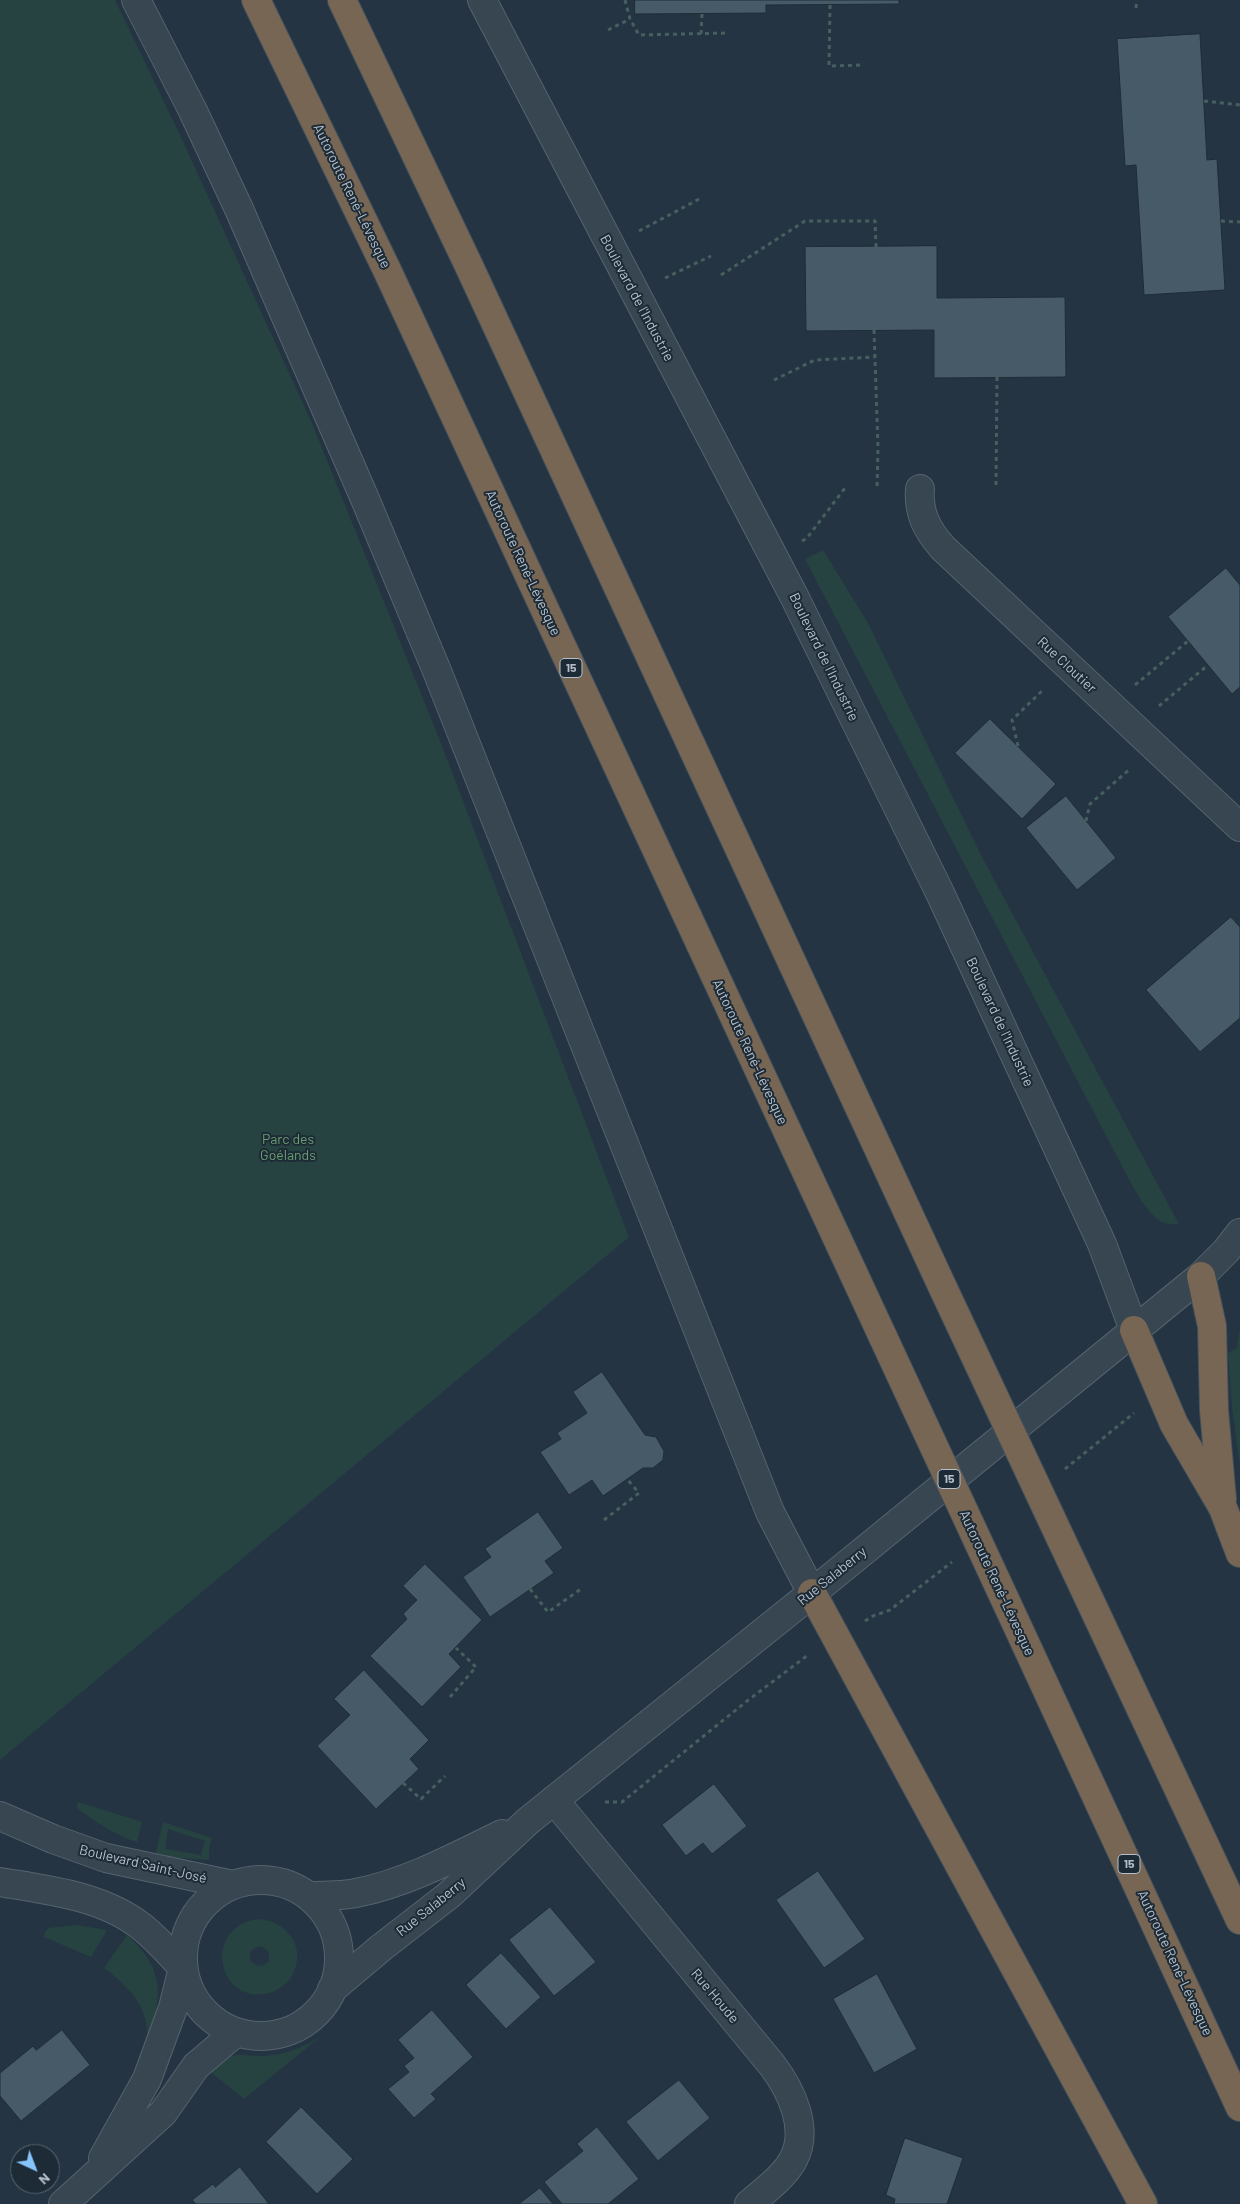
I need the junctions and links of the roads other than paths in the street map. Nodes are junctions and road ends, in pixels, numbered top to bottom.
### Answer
1 (136, 0) edge
2 (256, 0) edge
3 (342, 0) edge
4 (482, 0) edge
5 (920, 489) dead end
6 (1240, 826) edge
7 (1240, 1233) edge
8 (1201, 1276) junction
9 (1134, 1330) junction
10 (1222, 1508) junction
11 (1240, 1553) edge
12 (812, 1593) junction
13 (554, 1800) junction
14 (0, 1816) edge
15 (528, 1821) junction
16 (0, 1882) edge
17 (233, 1885) junction
18 (310, 1896) junction
19 (1240, 1920) edge
20 (183, 1968) junction
21 (332, 1989) junction
22 (236, 2032) junction
23 (1240, 2107) edge
24 (89, 2183) junction
25 (63, 2204) edge
26 (749, 2204) edge
27 (1143, 2204) edge

1 - 12 street
2 - 23 highway, Autoroute René-Lévesque / 15, bridge
3 - 19 highway, bridge
4 - 9 street, Boulevard de l'Industrie
5 - 6 street, Rue Cloutier
7 - 8 street, Rue Salaberry
8 - 9 street, Rue Salaberry
8 - 10 highway
9 - 10 highway
9 - 12 street, Rue Salaberry
10 - 11 highway
12 - 13 street, Rue Salaberry
12 - 27 highway
13 - 15 street, Rue Salaberry
13 - 26 street, Rue Houde
14 - 17 street, Boulevard Saint-José
15 - 18 street, Rue Salaberry
15 - 21 street, Rue Salaberry
16 - 20 street
17 - 18 street
17 - 20 street
18 - 21 street
20 - 22 street
20 - 24 street
21 - 22 street
22 - 24 street
24 - 25 street

